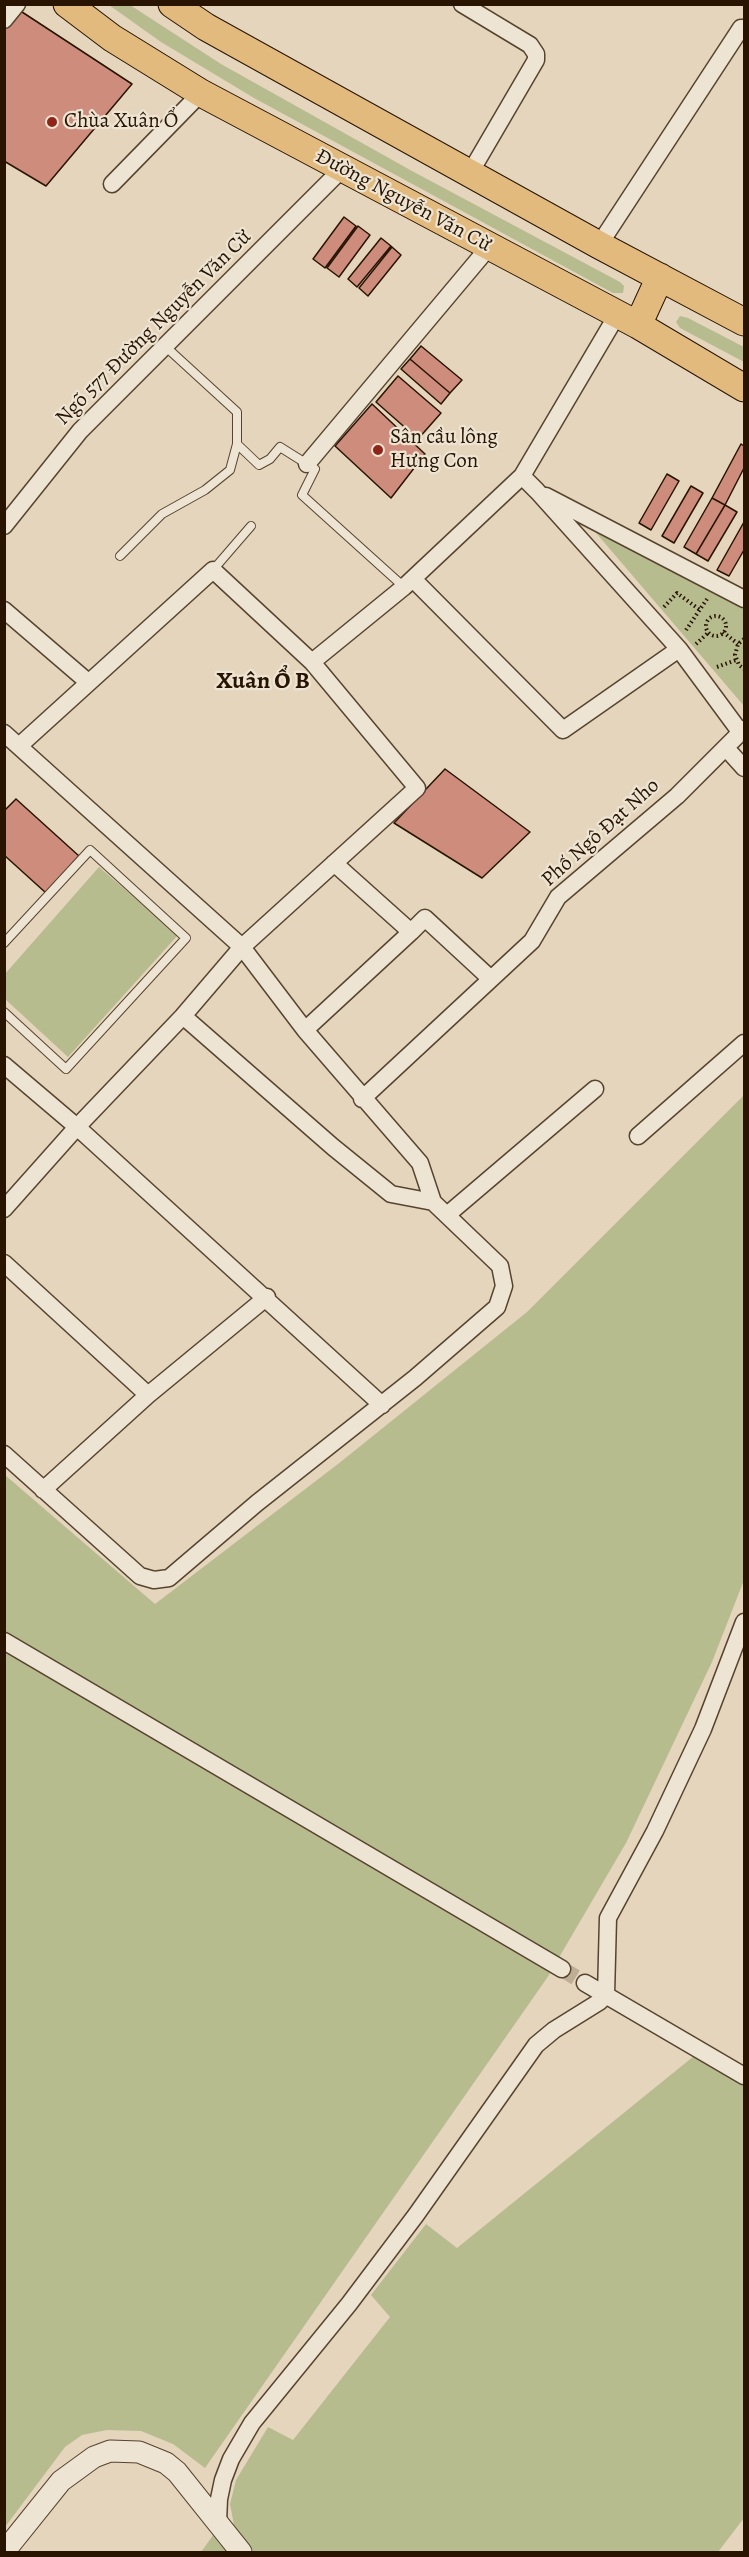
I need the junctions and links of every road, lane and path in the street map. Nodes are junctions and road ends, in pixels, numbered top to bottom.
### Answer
1 (17, 4) edge
2 (67, 4) edge
3 (462, 4) edge
4 (188, 9) edge
5 (4, 20) edge
6 (744, 28) edge
7 (201, 93) junction
8 (343, 168) junction
9 (470, 173) junction
10 (112, 184) dead end
11 (599, 245) junction
12 (489, 247) junction
13 (660, 277) junction
14 (627, 320) junction
15 (744, 322) edge
16 (166, 348) junction
17 (744, 388) edge
18 (237, 444) junction
19 (308, 464) junction
20 (522, 476) junction
21 (537, 491) junction
22 (4, 526) edge
23 (251, 526) dead end
24 (120, 556) dead end
25 (213, 570) junction
26 (409, 583) junction
27 (713, 591) dead end
28 (744, 599) edge
29 (663, 607) dead end
30 (4, 610) edge
31 (700, 610) junction
32 (685, 631) dead end
33 (709, 632) junction
34 (723, 633) junction
35 (744, 639) edge
36 (696, 644) dead end
37 (738, 644) junction
38 (679, 649) junction
39 (736, 660) junction
40 (312, 662) junction
41 (717, 668) dead end
42 (744, 669) edge
43 (88, 682) junction
44 (742, 731) edge
45 (4, 733) edge
46 (20, 746) junction
47 (726, 748) junction
48 (744, 768) edge
49 (334, 863) junction
50 (411, 932) junction
51 (6, 939) edge
52 (242, 947) junction
53 (491, 979) junction
54 (4, 1011) edge
55 (183, 1016) junction
56 (305, 1030) junction
57 (744, 1043) edge
58 (4, 1065) edge
59 (595, 1089) dead end
60 (362, 1099) junction
61 (77, 1127) junction
62 (638, 1136) dead end
63 (433, 1202) junction
64 (4, 1209) edge
65 (447, 1215) junction
66 (4, 1263) edge
67 (267, 1298) junction
68 (147, 1395) junction
69 (382, 1404) junction
70 (4, 1454) edge
71 (44, 1490) junction
72 (744, 1622) edge
73 (4, 1641) edge
74 (562, 1969) tunnel mouth
75 (585, 1983) tunnel mouth
76 (606, 1995) junction
77 (744, 2076) edge
78 (218, 2522) junction
79 (4, 2552) edge
80 (241, 2553) edge

1 - 5 street
2 - 7 main road, Đường Nguyễn Văn Cừ
3 - 9 street
4 - 9 main road
6 - 11 street
7 - 8 main road, Đường Nguyễn Văn Cừ
7 - 10 street
8 - 12 main road, Đường Nguyễn Văn Cừ
8 - 16 street, Ngõ 577 Đường Nguyễn Văn Cừ
9 - 11 main road
11 - 13 main road
12 - 14 main road, Đường Nguyễn Văn Cừ
12 - 19 street
13 - 14 main road
13 - 15 main road
14 - 17 main road, Đường Nguyễn Văn Cừ
14 - 20 street
16 - 18 lane
16 - 22 street, Ngõ 577 Đường Nguyễn Văn Cừ
18 - 19 lane
18 - 24 lane
19 - 26 lane
20 - 21 street
20 - 26 street
21 - 28 street
21 - 38 street
23 - 25 lane
25 - 40 street
25 - 43 street
26 - 38 street
26 - 40 street
27 - 31 path
29 - 31 path
30 - 43 street
31 - 32 path
33 - 34 path
33 - 34 path
33 - 36 path
34 - 37 path
35 - 37 path
37 - 39 path
38 - 44 street
39 - 41 path
39 - 42 path
40 - 49 street
43 - 46 street
44 - 47 street, Phố Ngô Đạt Nho
45 - 46 street
46 - 52 street
47 - 48 street
47 - 53 street, Phố Ngô Đạt Nho
49 - 50 street
49 - 52 street
50 - 53 street
50 - 56 street
51 - 54 lane
52 - 55 street
52 - 56 street
53 - 60 street, Phố Ngô Đạt Nho
55 - 61 street
55 - 63 street
56 - 60 street
57 - 62 street
58 - 61 street
59 - 65 street
60 - 63 street
61 - 64 street
61 - 67 street
63 - 65 street
65 - 69 street
66 - 68 street
67 - 68 street
67 - 69 street
68 - 71 street
69 - 71 street
70 - 71 street
72 - 76 street
73 - 74 street
75 - 76 street
76 - 77 street
76 - 78 street
78 - 79 street
78 - 80 street

